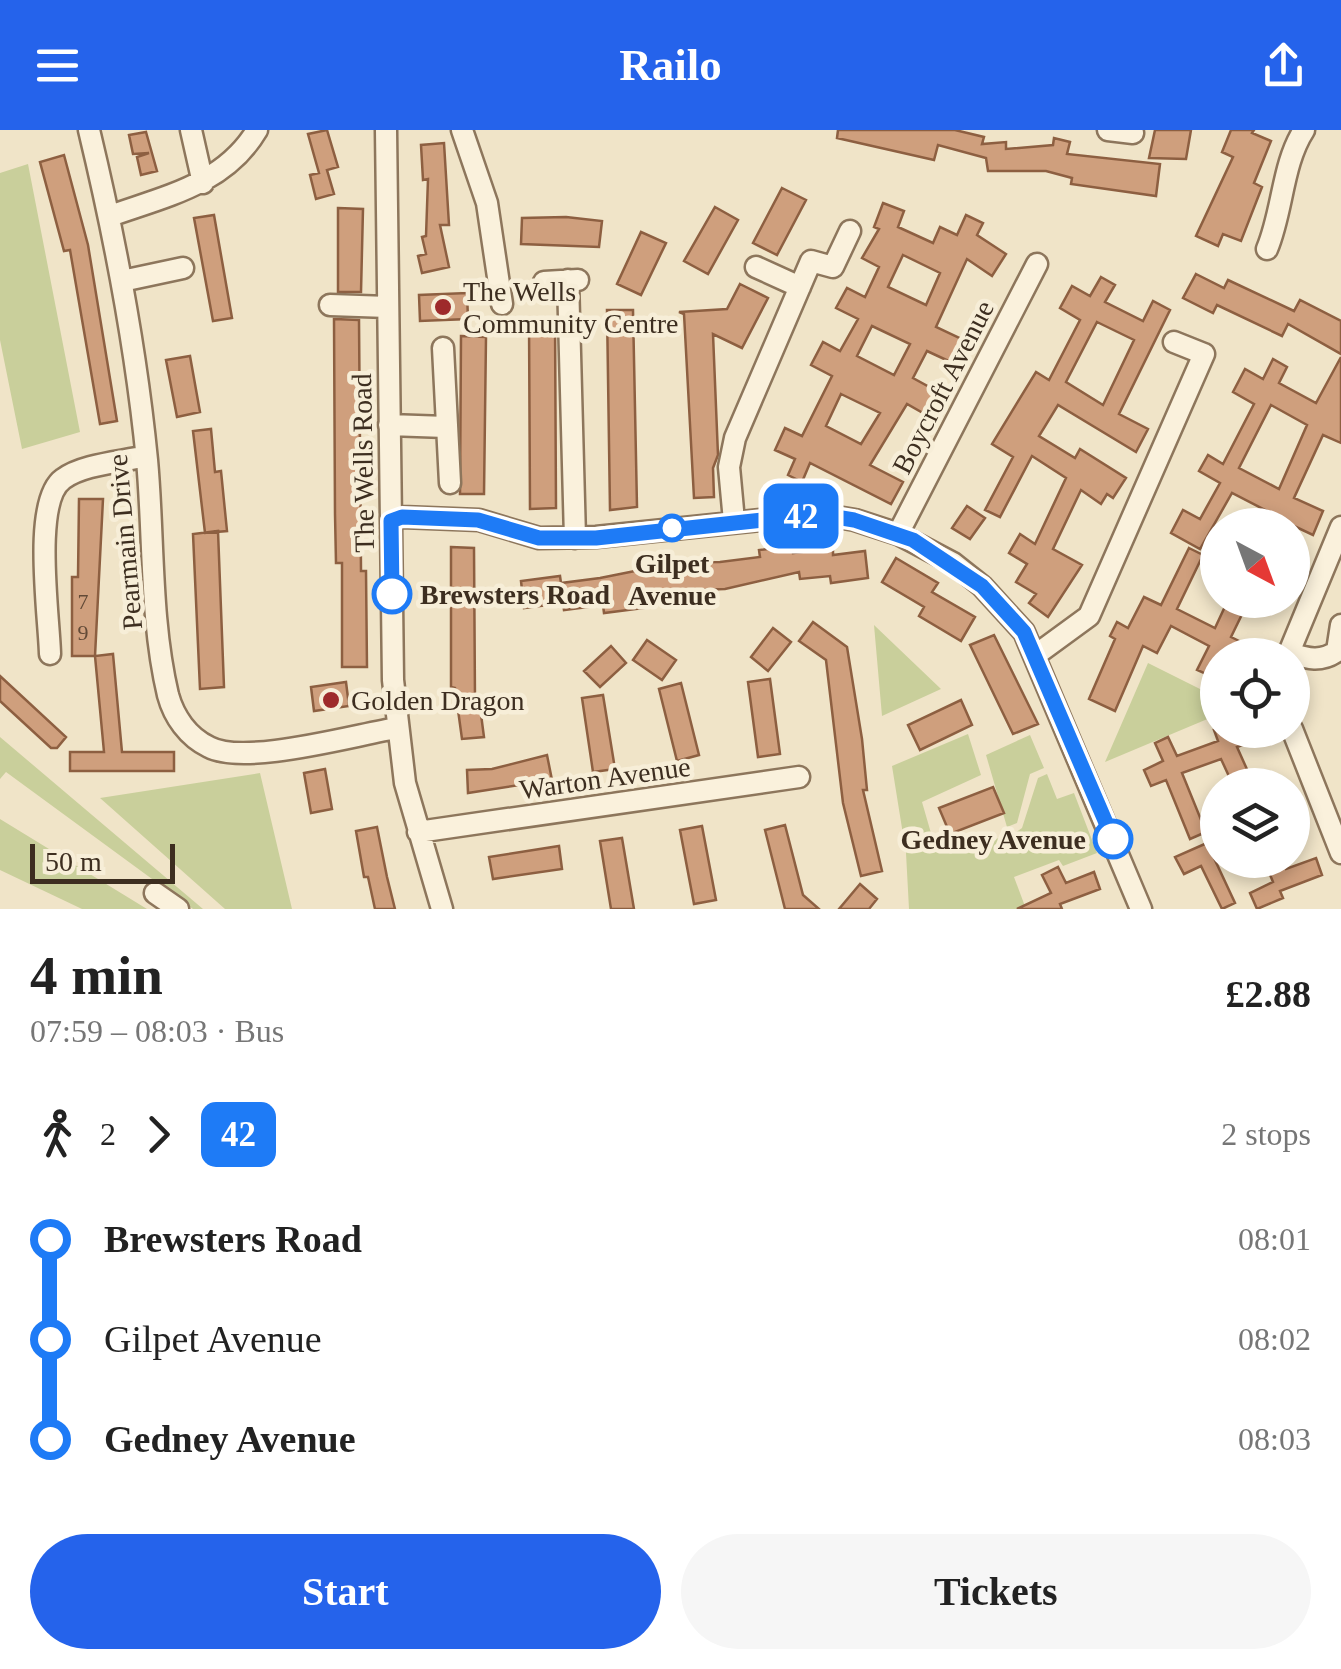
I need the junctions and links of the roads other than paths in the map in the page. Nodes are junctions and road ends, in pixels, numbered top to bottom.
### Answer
1 (89, 130) edge
2 (192, 130) edge
3 (257, 130) edge
4 (386, 130) edge
5 (462, 130) edge
6 (1108, 130) edge
7 (1304, 130) edge
8 (1133, 133) dead end
9 (203, 183) junction
10 (110, 216) junction
11 (850, 230) dead end
12 (1267, 249) dead end
13 (1037, 264) dead end
14 (756, 267) dead end
15 (183, 268) dead end
16 (122, 281) junction
17 (544, 282) dead end
18 (800, 287) junction
19 (502, 304) dead end
20 (330, 305) dead end
21 (388, 307) junction
22 (1174, 342) dead end
23 (444, 348) dead end
24 (389, 425) junction
25 (446, 427) junction
26 (146, 456) junction
27 (450, 483) dead end
28 (391, 521) junction
29 (734, 521) junction
30 (1340, 532) edge
31 (898, 534) junction
32 (575, 538) junction
33 (1341, 626) edge
34 (1295, 638) edge
35 (50, 654) dead end
36 (1037, 654) junction
37 (1310, 659) edge
38 (397, 728) junction
39 (1300, 748) edge
40 (799, 777) dead end
41 (418, 832) junction
42 (1341, 853) edge
43 (155, 893) dead end
44 (178, 909) edge
45 (442, 909) edge
46 (1141, 909) edge

1 - 10 street, Pearmain Drive
2 - 9 street
3 - 9 street
4 - 21 street, The Wells Road
5 - 19 street
6 - 8 street
7 - 12 street
9 - 10 street
10 - 16 street, Pearmain Drive
11 - 18 street
13 - 31 street, Boycroft Avenue
14 - 18 street
15 - 16 street
16 - 26 street, Pearmain Drive
17 - 32 street
18 - 29 street
20 - 21 street
21 - 24 street, The Wells Road
22 - 36 street
23 - 25 street
24 - 25 street
24 - 28 street, The Wells Road
25 - 27 street
26 - 35 street
26 - 38 street, Pearmain Drive
28 - 32 street
28 - 38 street, The Wells Road
29 - 31 street
29 - 32 street
30 - 34 street
31 - 36 street
33 - 37 street
36 - 46 street
38 - 41 street, The Wells Road
39 - 42 street
40 - 41 street, Warton Avenue
41 - 45 street, The Wells Road
43 - 44 street

